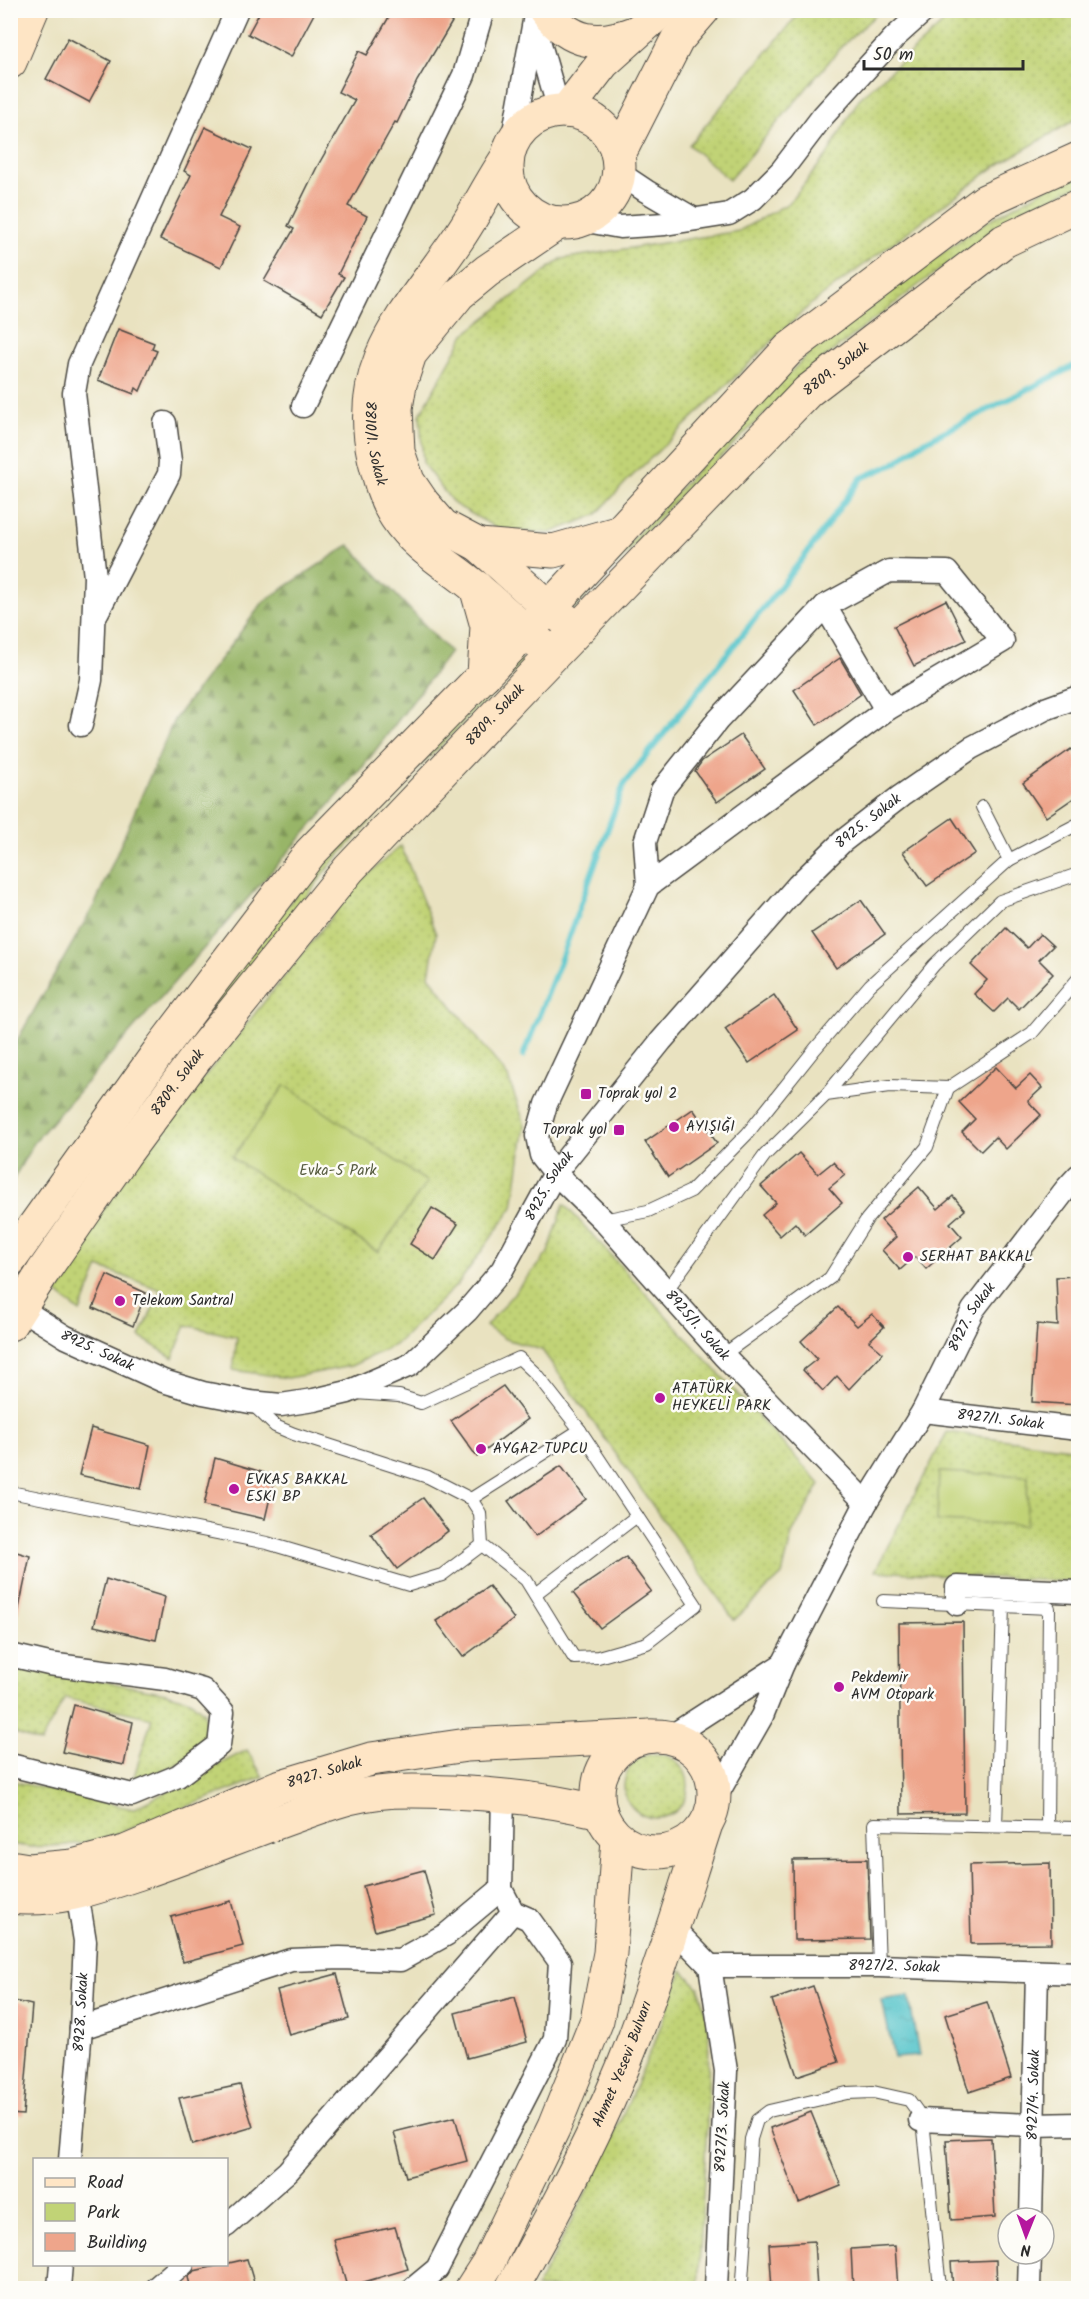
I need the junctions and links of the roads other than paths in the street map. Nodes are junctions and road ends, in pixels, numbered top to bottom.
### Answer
1 (237, 10) edge
2 (483, 10) edge
3 (703, 10) edge
4 (925, 10) edge
5 (33, 13) edge
6 (539, 16) edge
7 (653, 20) edge
8 (10, 62) edge
9 (562, 110) junction
10 (509, 151) junction
11 (1078, 159) edge
12 (619, 164) junction
13 (1078, 206) edge
14 (694, 219) junction
15 (569, 222) junction
16 (303, 406) dead end
17 (165, 423) dead end
18 (617, 533) junction
19 (479, 545) junction
20 (476, 587) junction
21 (825, 606) junction
22 (549, 608) junction
23 (93, 621) junction
24 (578, 629) junction
25 (526, 633) junction
26 (554, 654) junction
27 (484, 675) junction
28 (1078, 698) edge
29 (886, 710) junction
30 (81, 724) dead end
31 (982, 807) dead end
32 (1078, 824) edge
33 (1009, 860) junction
34 (1078, 874) edge
35 (648, 886) junction
36 (1078, 979) edge
37 (948, 1088) junction
38 (826, 1095) junction
39 (555, 1173) junction
40 (1074, 1185) edge
41 (603, 1220) junction
42 (10, 1260) edge
43 (668, 1290) junction
44 (14, 1311) edge
45 (723, 1355) junction
46 (348, 1392) junction
47 (250, 1402) junction
48 (923, 1412) junction
49 (1078, 1429) edge
50 (580, 1430) junction
51 (10, 1492) edge
52 (471, 1499) junction
53 (866, 1503) junction
54 (638, 1516) junction
55 (482, 1545) junction
56 (1078, 1592) edge
57 (535, 1594) junction
58 (883, 1601) dead end
59 (957, 1604) junction
60 (1004, 1606) junction
61 (10, 1655) edge
62 (783, 1664) junction
63 (660, 1736) junction
64 (10, 1765) edge
65 (502, 1794) junction
66 (709, 1814) junction
67 (609, 1825) junction
68 (996, 1826) junction
69 (1047, 1827) junction
70 (1078, 1828) edge
71 (10, 1867) edge
72 (75, 1880) junction
73 (501, 1889) junction
74 (10, 1898) edge
75 (513, 1912) junction
76 (673, 1928) junction
77 (710, 1966) junction
78 (879, 1966) junction
79 (1037, 1972) junction
80 (1078, 1973) edge
81 (81, 2028) junction
82 (920, 2120) junction
83 (1078, 2124) edge
84 (1033, 2125) junction
85 (70, 2158) edge
86 (1031, 2206) edge
87 (228, 2224) edge
88 (61, 2266) edge
89 (182, 2266) edge
90 (1030, 2266) edge
91 (742, 2281) dead end
92 (59, 2289) edge
93 (156, 2289) edge
94 (414, 2289) edge
95 (472, 2289) edge
96 (512, 2289) edge
97 (716, 2289) edge
98 (940, 2289) edge
99 (1029, 2289) edge

1 - 23 street
2 - 16 street
3 - 12 street
4 - 14 street
5 - 8 street
6 - 7 street
6 - 9 street
6 - 10 street
7 - 9 street
9 - 10 street
9 - 12 street
10 - 15 street
10 - 20 street, 8810/1. Sokak
11 - 18 street
12 - 14 street
12 - 15 street
13 - 24 street, 8809. Sokak
14 - 15 street
15 - 19 street, 8810/1. Sokak
17 - 23 street
18 - 19 street
18 - 22 street
19 - 22 street, 8810/1. Sokak
20 - 25 street, 8810/1. Sokak
20 - 27 street
21 - 29 street
21 - 29 street
21 - 35 street
22 - 24 street, 8810/1. Sokak
22 - 25 street
23 - 30 street
24 - 26 street, 8809. Sokak
25 - 26 street, 8810/1. Sokak
25 - 27 street
26 - 44 street, 8809. Sokak
27 - 42 street
28 - 39 street, 8925. Sokak
29 - 35 street
31 - 33 lane
32 - 33 lane
33 - 41 lane
34 - 38 lane
35 - 39 street, 8925/1. Sokak
36 - 37 lane
37 - 38 lane
37 - 45 lane
38 - 43 lane
39 - 41 street, 8925/1. Sokak
39 - 46 street, 8925. Sokak
40 - 48 street, 8927. Sokak
41 - 43 street, 8925/1. Sokak
43 - 45 street, 8925/1. Sokak
44 - 47 street, 8925. Sokak
45 - 53 street, 8925/1. Sokak
46 - 47 street, 8925. Sokak
46 - 50 lane
47 - 52 lane
48 - 49 street, 8927/1. Sokak
48 - 53 street, 8927. Sokak
50 - 52 lane
50 - 54 lane
51 - 55 lane
52 - 55 lane
53 - 62 street, 8927. Sokak
54 - 57 lane
54 - 57 lane
55 - 57 lane
56 - 59 street
58 - 59 lane
59 - 60 lane
60 - 68 lane
60 - 69 lane
61 - 64 street
62 - 63 street
62 - 66 street, 8927. Sokak
63 - 66 street
63 - 67 street
63 - 72 street, 8927. Sokak
65 - 67 street, 8927. Sokak
65 - 72 street, 8927. Sokak
65 - 73 street
66 - 67 street
66 - 76 street, Ahmet Yesevi Bulvarı
67 - 95 street
68 - 69 lane
68 - 78 lane
69 - 70 lane
71 - 72 street, 8927. Sokak
72 - 74 street, 8927. Sokak
72 - 81 street, 8928. Sokak
73 - 75 street
73 - 81 street
75 - 87 street
75 - 94 street
76 - 77 street
76 - 96 street, Ahmet Yesevi Bulvarı
77 - 78 street, 8927/2. Sokak
77 - 97 street, 8927/3. Sokak
78 - 79 street, 8927/2. Sokak
79 - 80 street, 8927/2. Sokak
79 - 84 street, 8927/4. Sokak
81 - 85 street, 8928. Sokak
82 - 84 street
82 - 91 lane
82 - 98 lane
83 - 84 street
84 - 86 street, 8927/4. Sokak
88 - 92 street
89 - 93 street
90 - 99 street

